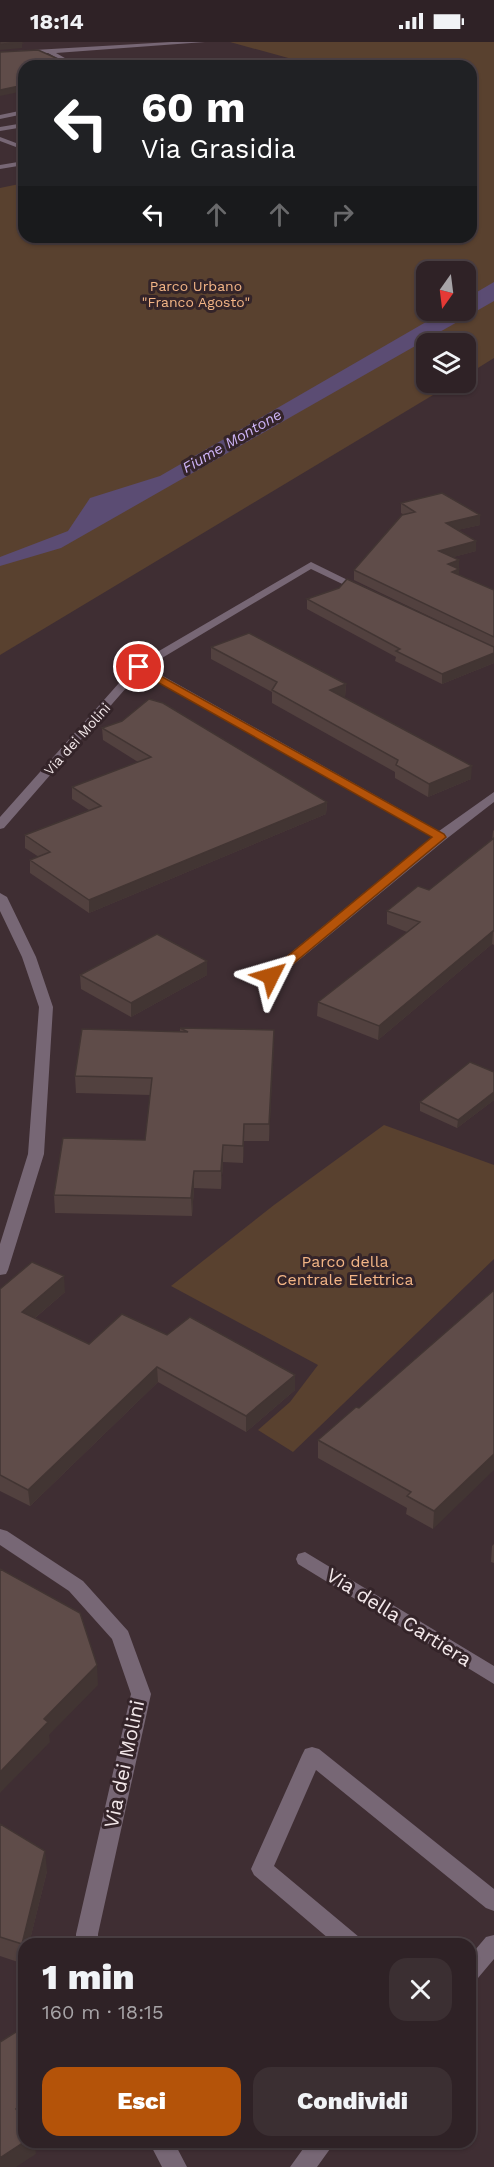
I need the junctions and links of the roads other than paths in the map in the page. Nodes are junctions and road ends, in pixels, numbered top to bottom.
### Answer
1 (136, 42) edge
2 (202, 42) edge
3 (98, 50) junction
4 (50, 52) junction
5 (0, 54) edge
6 (65, 60) edge
7 (18, 113) edge
8 (0, 117) edge
9 (18, 126) edge
10 (0, 129) edge
11 (0, 139) edge
12 (18, 146) edge
13 (18, 164) edge
14 (0, 167) edge
15 (376, 596) edge
16 (139, 667) junction
17 (494, 796) edge
18 (0, 825) edge
19 (440, 837) junction
20 (0, 897) edge
21 (271, 976) dead end
22 (0, 1270) edge
23 (0, 1536) edge
24 (304, 1559) dead end
25 (494, 1676) edge
26 (494, 1902) edge
27 (87, 1938) edge
28 (344, 1938) edge
29 (494, 1944) edge
30 (476, 1964) edge
31 (164, 2148) edge
32 (318, 2148) edge
33 (175, 2167) edge
34 (302, 2167) edge

1 - 3 street
2 - 3 street
3 - 4 street
4 - 5 street
4 - 6 street
7 - 8 street
9 - 10 street
11 - 12 street
13 - 14 street
15 - 16 street, Via dei Molini
16 - 18 street, Via dei Molini
16 - 19 street
17 - 19 street
19 - 21 street
20 - 22 street
23 - 27 street, Via dei Molini
24 - 25 street, Via della Cartiera
26 - 28 street
29 - 30 street
31 - 33 street
32 - 34 street

